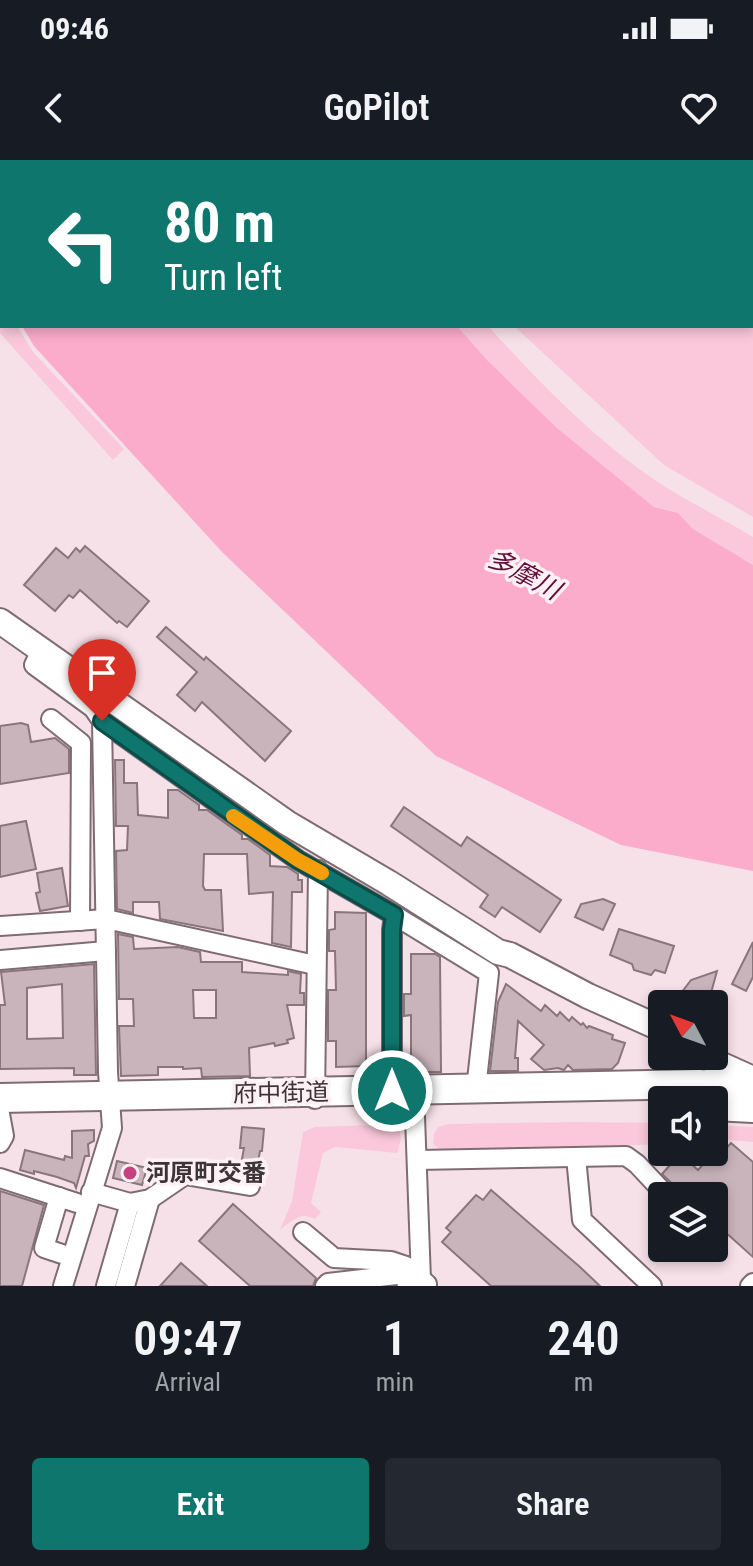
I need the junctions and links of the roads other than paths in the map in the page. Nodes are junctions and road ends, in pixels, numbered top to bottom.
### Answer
1 (0, 621) edge
2 (42, 648) junction
3 (51, 719) dead end
4 (102, 721) junction
5 (102, 740) junction
6 (81, 743) junction
7 (318, 870) junction
8 (394, 915) junction
9 (106, 919) junction
10 (80, 921) junction
11 (0, 926) edge
12 (106, 951) junction
13 (498, 952) junction
14 (0, 960) edge
15 (315, 965) junction
16 (648, 1023) edge
17 (648, 1030) edge
18 (728, 1057) edge
19 (753, 1067) edge
20 (753, 1079) edge
21 (705, 1082) edge
22 (476, 1089) junction
23 (753, 1090) edge
24 (407, 1096) junction
25 (0, 1098) edge
26 (315, 1099) junction
27 (109, 1102) junction
28 (648, 1104) edge
29 (753, 1108) edge
30 (0, 1114) edge
31 (0, 1143) edge
32 (576, 1157) junction
33 (418, 1160) junction
34 (0, 1178) edge
35 (654, 1182) edge
36 (250, 1186) dead end
37 (76, 1197) junction
38 (150, 1199) junction
39 (130, 1203) junction
40 (303, 1232) dead end
41 (62, 1254) dead end
42 (419, 1284) edge
43 (63, 1286) edge
44 (106, 1286) edge
45 (125, 1286) edge
46 (325, 1286) edge
47 (652, 1286) edge

1 - 2 main road
2 - 4 street
2 - 13 main road
3 - 6 street
4 - 5 street
4 - 7 street
5 - 6 street
5 - 9 street
6 - 10 street
7 - 8 street
7 - 15 street
8 - 22 street
8 - 24 street
9 - 10 street
9 - 12 street
9 - 15 street
10 - 11 street
12 - 14 street
12 - 27 street
13 - 16 main road
13 - 17 main road
15 - 26 street
18 - 19 main road
20 - 21 main road
21 - 22 highway, 府中街道
21 - 23 highway
21 - 29 highway
22 - 24 highway, 府中街道
24 - 26 highway, 府中街道
24 - 28 highway, 府中街道
24 - 33 street
25 - 27 highway, 府中街道
26 - 27 highway, 府中街道
27 - 30 highway, 府中街道
27 - 37 street
30 - 31 street
32 - 33 street
32 - 35 street
32 - 47 street
33 - 42 street
34 - 37 street
36 - 38 street
37 - 39 street
37 - 41 street
37 - 43 street
38 - 39 street
38 - 45 street
39 - 44 street
40 - 42 street
42 - 46 street

